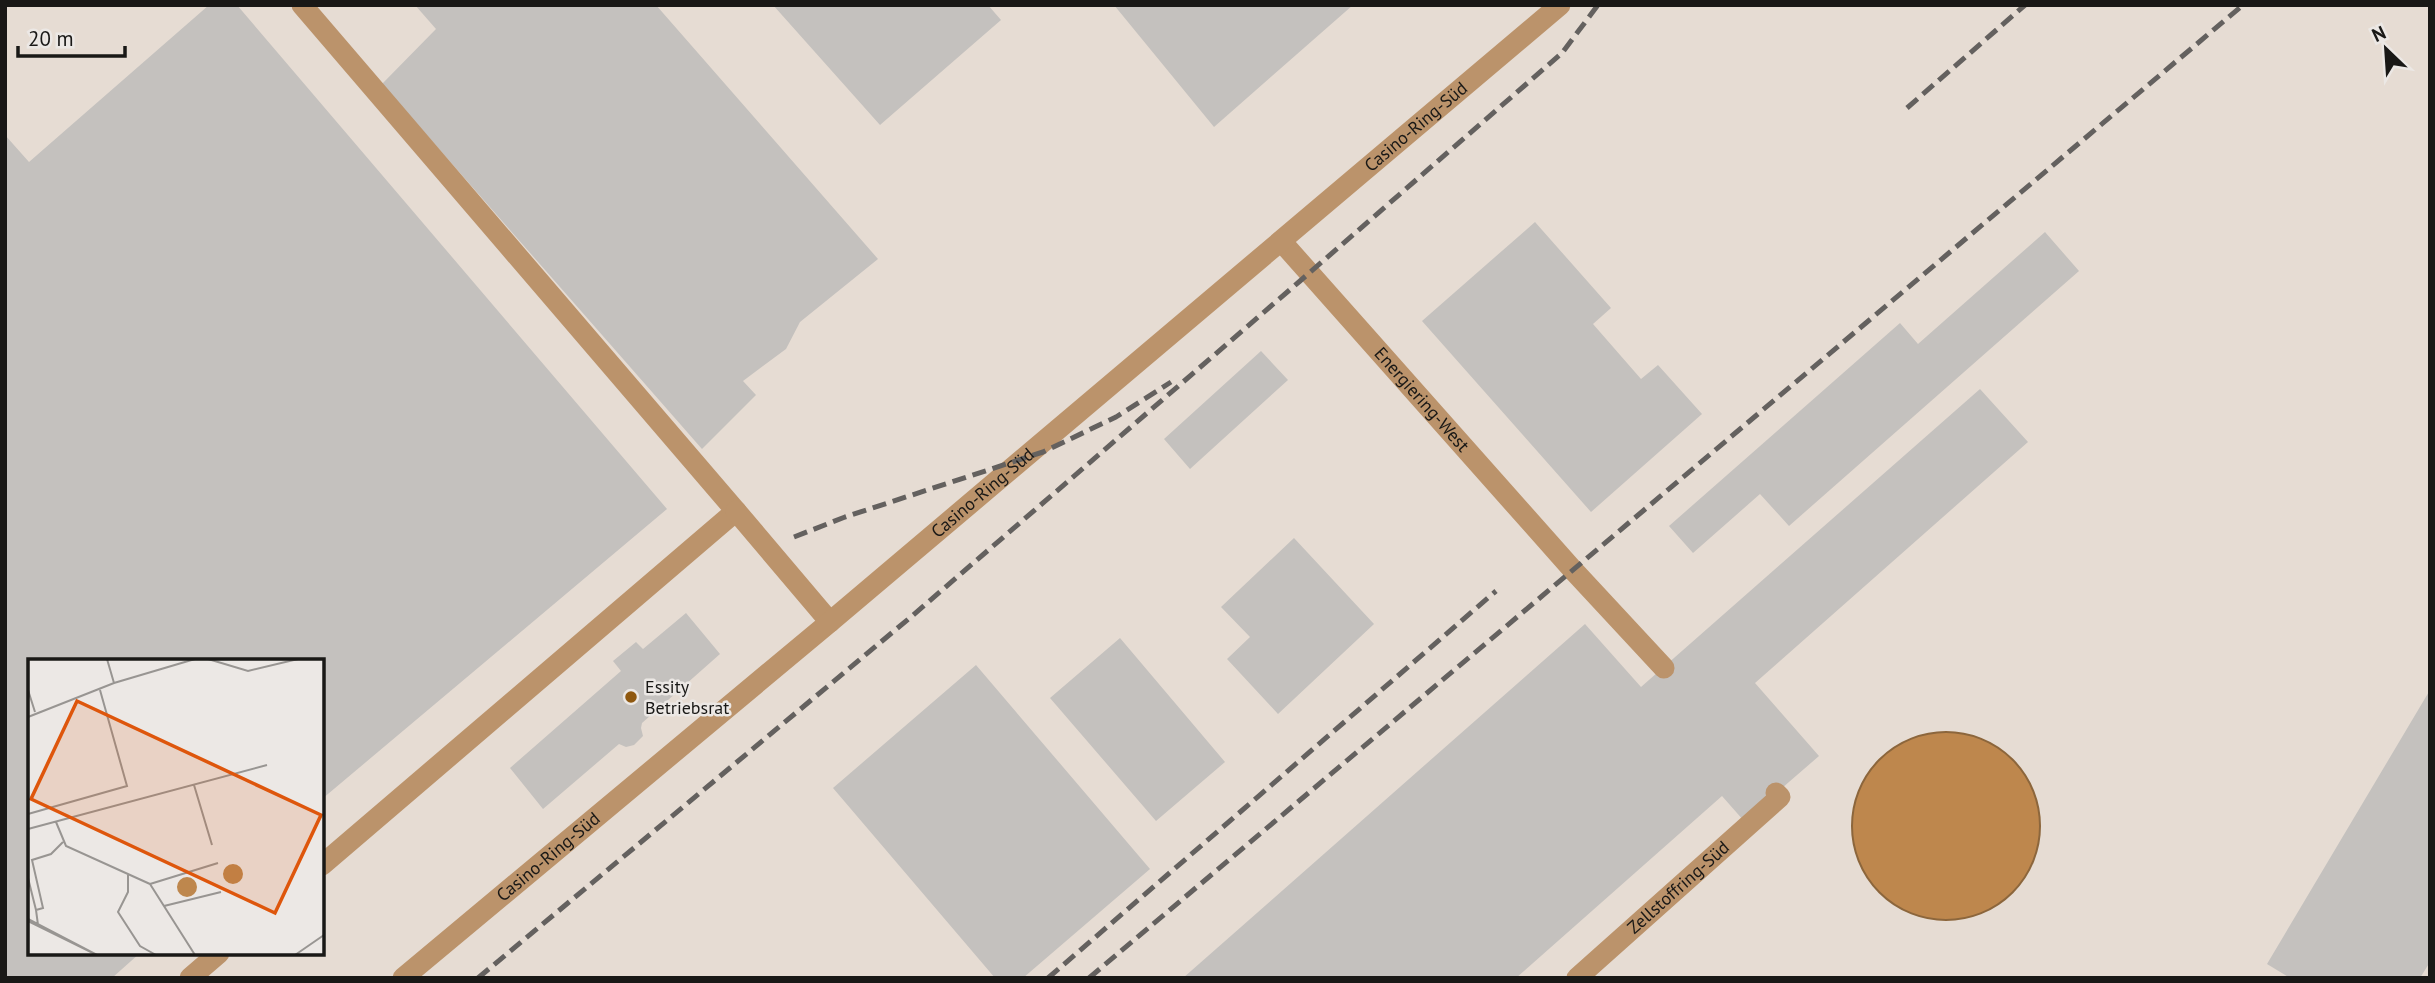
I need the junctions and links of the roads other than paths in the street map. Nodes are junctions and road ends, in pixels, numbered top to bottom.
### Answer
1 (302, 5) edge
2 (1560, 5) edge
3 (1281, 241) junction
4 (736, 511) junction
5 (830, 622) junction
6 (1664, 668) dead end
7 (1778, 795) dead end
8 (324, 863) edge
9 (217, 955) edge
10 (190, 978) edge
11 (403, 978) edge
12 (1577, 978) edge

1 - 4 lane
2 - 3 lane, Casino-Ring-Süd
3 - 5 lane, Casino-Ring-Süd
3 - 6 lane, Energiering-West
4 - 5 lane
4 - 8 lane
5 - 11 lane, Casino-Ring-Süd
7 - 12 lane, Zellstoffring-Süd
9 - 10 lane

